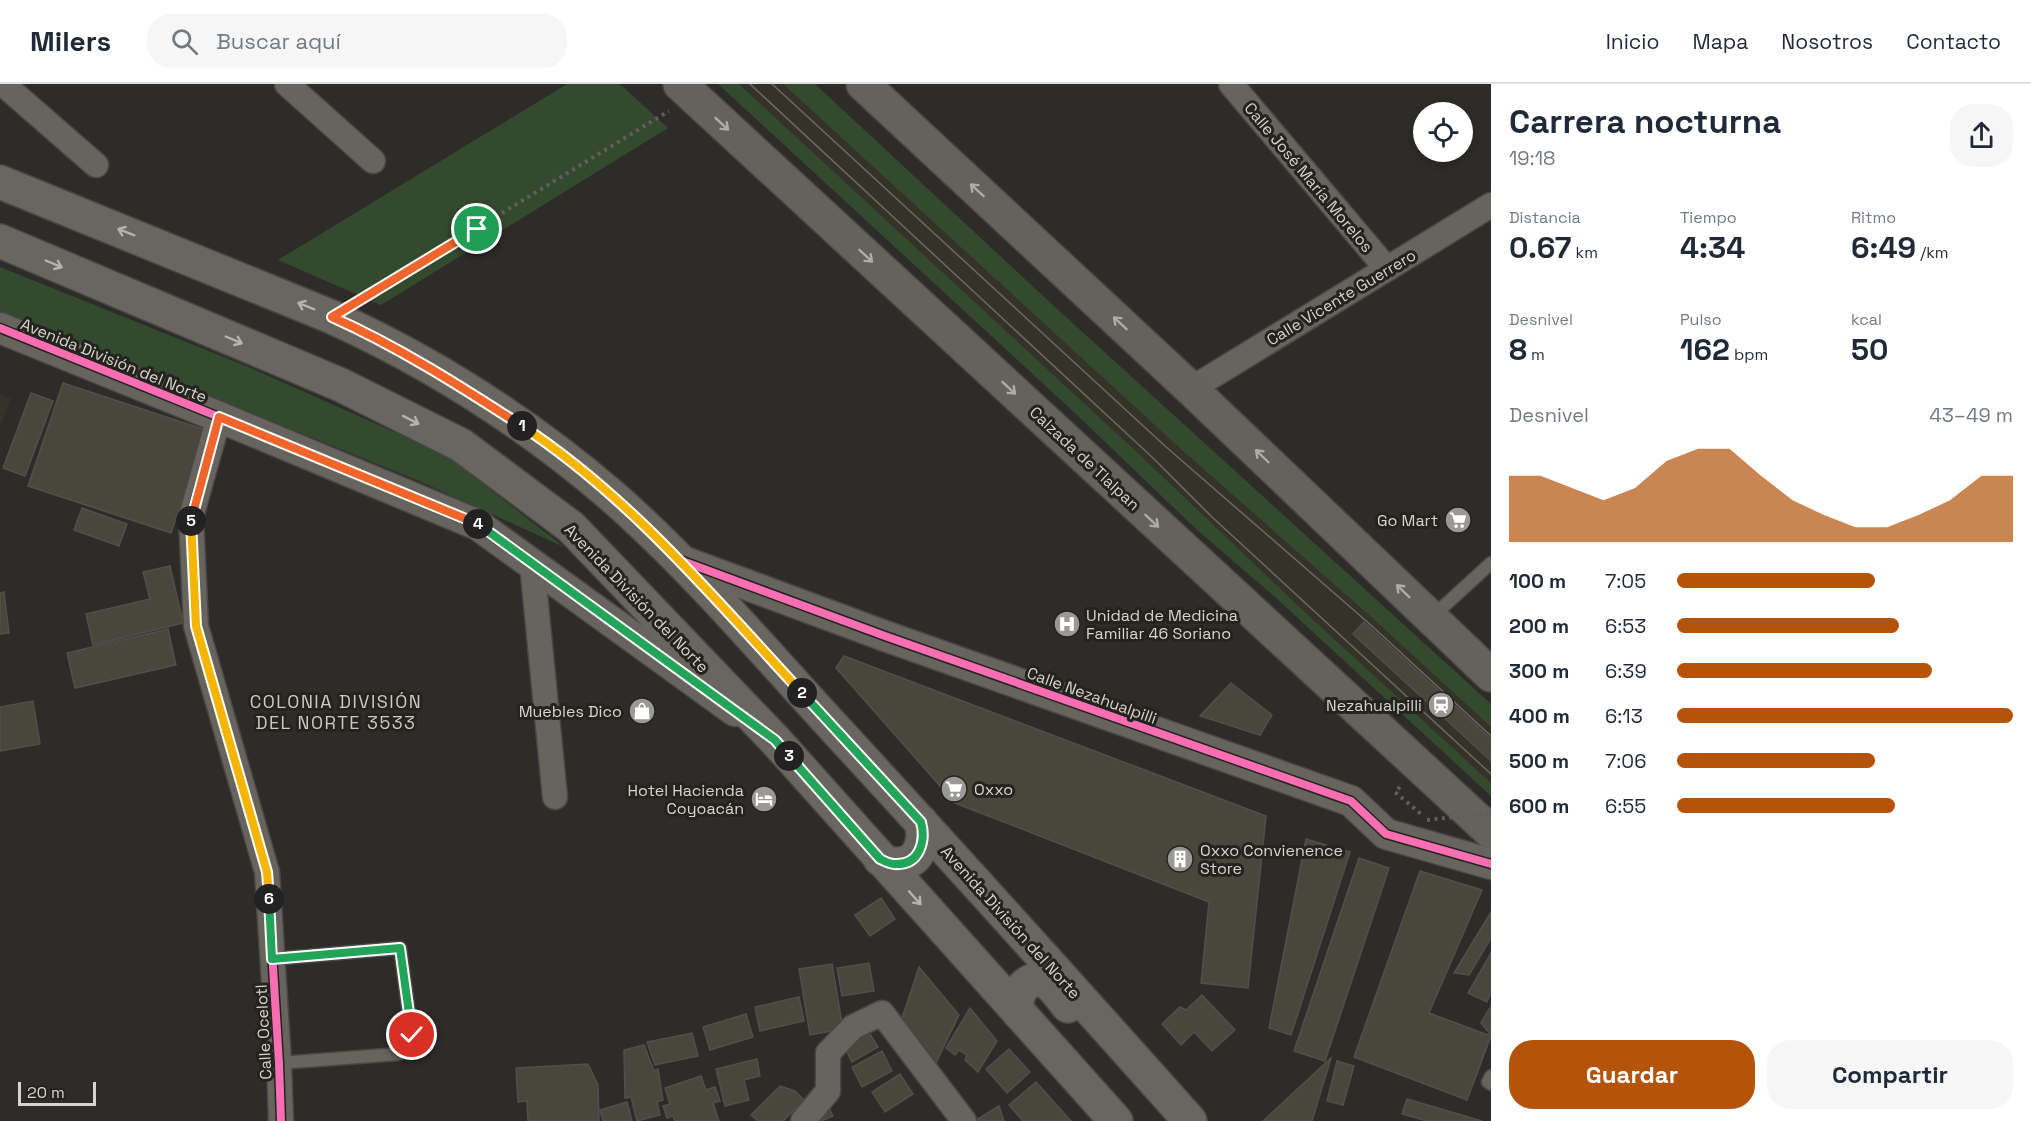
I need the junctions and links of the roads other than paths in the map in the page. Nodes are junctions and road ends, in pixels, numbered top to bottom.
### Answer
1 (3, 84) edge
2 (287, 84) edge
3 (1231, 84) edge
4 (876, 88) edge
5 (686, 90) edge
6 (374, 160) dead end
7 (96, 165) dead end
8 (0, 182) edge
9 (1491, 205) edge
10 (0, 241) edge
11 (1387, 269) junction
12 (0, 328) edge
13 (1191, 389) junction
14 (219, 417) junction
15 (677, 559) junction
16 (1491, 563) edge
17 (532, 564) junction
18 (1432, 618) junction
19 (1491, 675) edge
20 (775, 740) junction
21 (555, 797) dead end
22 (921, 822) junction
23 (1491, 832) edge
24 (880, 859) junction
25 (1491, 864) edge
26 (272, 959) junction
27 (1019, 1013) junction
28 (279, 1063) junction
29 (1491, 1076) edge
30 (1491, 1084) edge
31 (1110, 1120) edge
32 (281, 1121) edge
33 (803, 1121) edge
34 (964, 1121) edge
35 (1162, 1121) edge
36 (1190, 1121) edge

1 - 7 street
2 - 6 street
3 - 11 street, Calle José María Morelos
13 -> 4 highway
5 -> 23 highway, Calzada de Tlalpan
15 -> 8 main road, Avenida División del Norte
9 - 11 street, Calle Vicente Guerrero
10 -> 20 main road, Avenida División del Norte
11 - 13 street, Calle Vicente Guerrero
12 - 14 street, Avenida División del Norte
18 -> 13 highway
14 - 17 street, Avenida División del Norte
14 - 26 street, Calle Ocelotl
15 - 22 main road, Avenida División del Norte
15 - 25 street, Calle Nezahualpilli
16 - 18 lane
17 - 20 street, Avenida División del Norte
17 - 21 street
18 - 19 highway
20 - 24 main road, Avenida División del Norte
22 - 24 main road
22 - 36 main road, Avenida División del Norte
24 -> 27 main road, Avenida División del Norte
26 - 28 street, Calle Ocelotl
26 - 28 lane
27 - 31 main road, Avenida División del Norte
27 - 35 main road
28 - 32 street, Calle Ocelotl
29 - 30 lane
33 - 34 street

